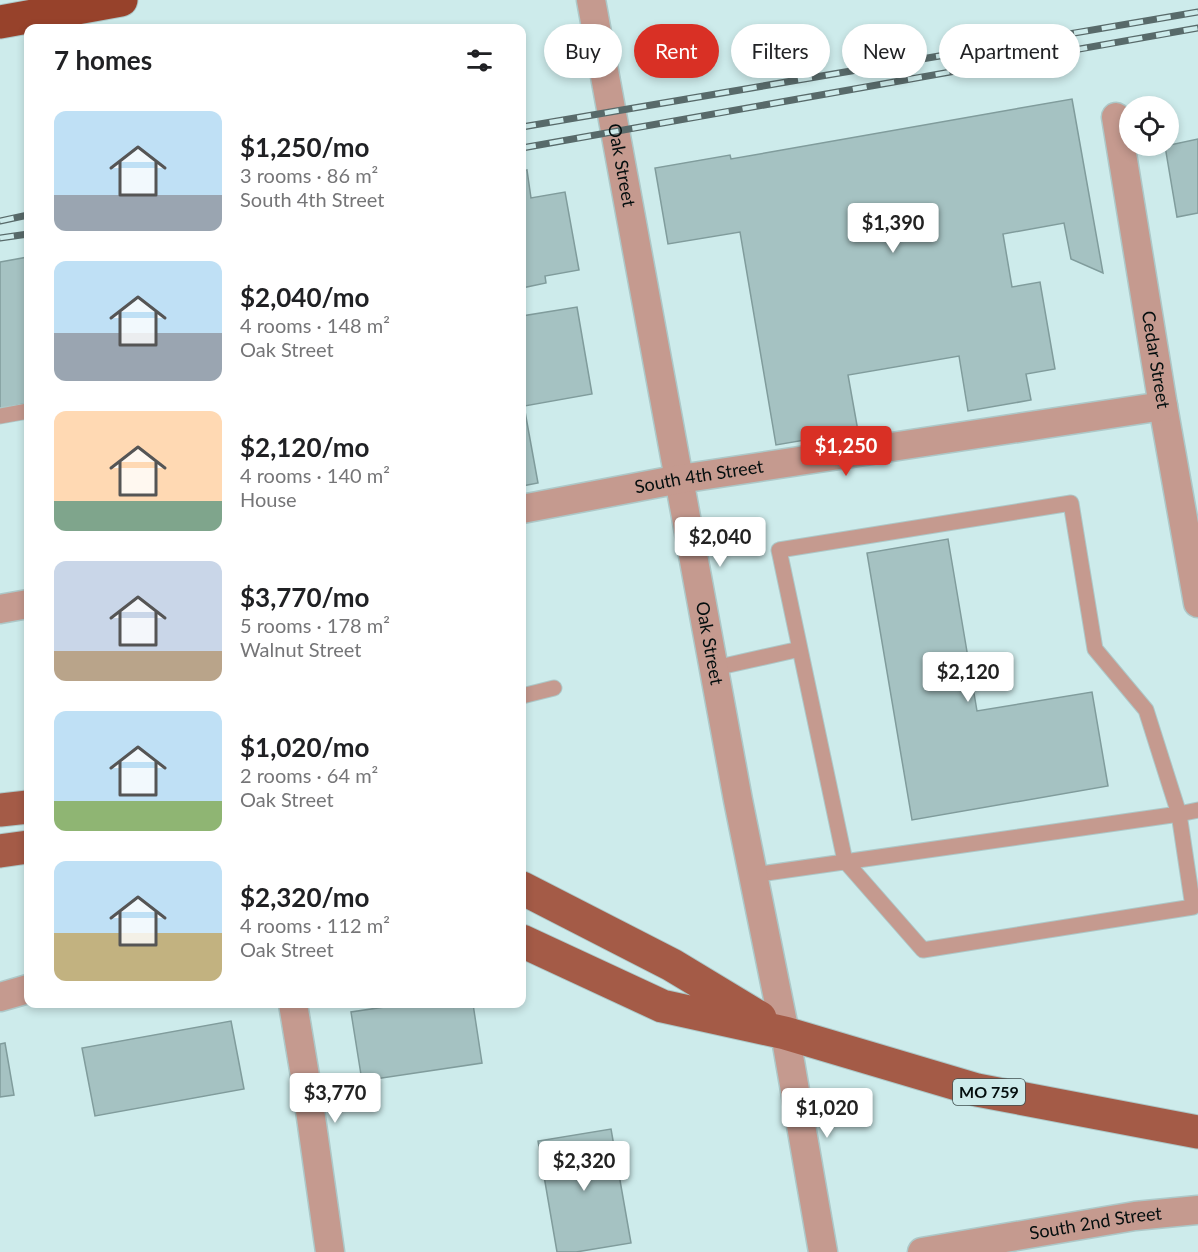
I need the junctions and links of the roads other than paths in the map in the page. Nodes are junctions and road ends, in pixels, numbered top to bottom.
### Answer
1 (121, 0) edge
2 (591, 0) edge
3 (0, 22) edge
4 (1116, 117) dead end
5 (1162, 406) junction
6 (24, 412) edge
7 (0, 416) edge
8 (681, 479) junction
9 (526, 508) edge
10 (1198, 603) edge
11 (24, 605) edge
12 (0, 609) edge
13 (800, 649) junction
14 (715, 668) junction
15 (554, 687) dead end
16 (526, 695) edge
17 (24, 807) edge
18 (0, 810) edge
19 (1198, 810) edge
20 (1179, 814) junction
21 (24, 848) edge
22 (0, 851) edge
23 (845, 861) junction
24 (753, 875) junction
25 (526, 890) edge
26 (526, 943) edge
27 (24, 990) edge
28 (0, 997) edge
29 (294, 1008) edge
30 (785, 1033) junction
31 (1198, 1132) edge
32 (1198, 1210) edge
33 (330, 1252) edge
34 (823, 1252) edge
35 (922, 1252) edge

1 - 3 highway
2 - 8 street, Oak Street
4 - 5 street, Cedar Street
5 - 8 street, South 4th Street
5 - 10 street, Cedar Street
6 - 7 lane
8 - 9 street, South 4th Street
8 - 14 street, Oak Street
11 - 12 street
13 - 14 lane
13 - 20 lane
13 - 23 lane
14 - 24 street, Oak Street
15 - 16 lane
17 - 18 main road
19 - 20 lane
20 - 23 lane
20 - 23 lane
21 - 22 main road
23 - 24 lane
24 - 30 street, Oak Street
25 - 30 main road, MO 759
26 - 30 main road, MO 759
27 - 28 street
29 - 33 street
30 - 31 main road, MO 759
30 - 34 street, Oak Street
32 - 35 street, South 2nd Street

